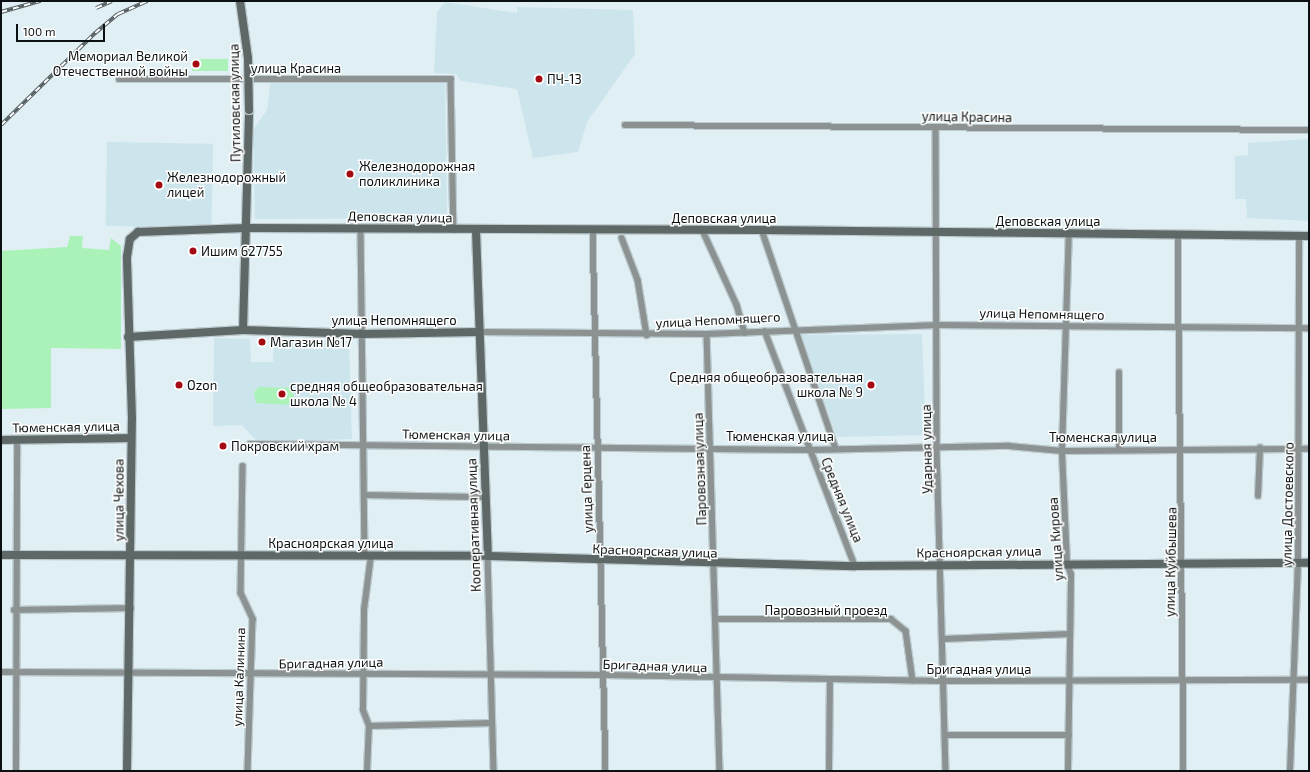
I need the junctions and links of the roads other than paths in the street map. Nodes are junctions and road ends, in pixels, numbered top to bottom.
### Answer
1 (240, 1) edge
2 (118, 79) dead end
3 (625, 125) dead end
4 (936, 127) junction
5 (1309, 130) edge
6 (246, 228) junction
7 (361, 229) junction
8 (454, 230) junction
9 (593, 230) junction
10 (762, 230) junction
11 (476, 231) junction
12 (703, 231) junction
13 (138, 232) joint
14 (937, 232) junction
15 (1069, 233) junction
16 (1178, 234) junction
17 (1300, 236) junction
18 (1309, 236) edge
19 (622, 238) dead end
20 (938, 325) junction
21 (1065, 327) junction
22 (1301, 327) junction
23 (794, 328) junction
24 (1181, 328) junction
25 (1309, 328) edge
26 (244, 330) junction
27 (765, 331) junction
28 (479, 332) junction
29 (745, 332) junction
30 (595, 333) junction
31 (363, 334) junction
32 (707, 334) junction
33 (647, 335) junction
34 (128, 337) junction
35 (1119, 373) dead end
36 (131, 438) junction
37 (1, 440) edge
38 (17, 441) junction
39 (250, 444) dead end
40 (365, 446) junction
41 (482, 448) junction
42 (597, 448) junction
43 (711, 448) junction
44 (1260, 448) junction
45 (836, 449) junction
46 (937, 449) junction
47 (1182, 449) junction
48 (1300, 449) junction
49 (1309, 449) edge
50 (810, 450) junction
51 (1119, 450) junction
52 (1062, 451) junction
53 (243, 466) dead end
54 (366, 495) junction
55 (1258, 496) dead end
56 (485, 497) junction
57 (1, 555) edge
58 (15, 555) junction
59 (243, 555) junction
60 (368, 555) junction
61 (131, 556) junction
62 (488, 556) junction
63 (601, 561) junction
64 (1298, 562) junction
65 (1067, 563) junction
66 (1185, 563) junction
67 (1309, 563) edge
68 (714, 565) junction
69 (941, 565) junction
70 (855, 566) junction
71 (131, 608) junction
72 (14, 610) junction
73 (716, 619) junction
74 (1069, 634) junction
75 (943, 638) junction
76 (1, 672) edge
77 (16, 672) junction
78 (364, 673) junction
79 (131, 674) junction
80 (491, 674) junction
81 (252, 675) junction
82 (605, 675) junction
83 (717, 678) junction
84 (830, 680) junction
85 (1070, 680) junction
86 (1182, 680) junction
87 (1309, 680) edge
88 (913, 681) junction
89 (943, 681) junction
90 (1294, 681) junction
91 (492, 723) junction
92 (369, 726) junction
93 (946, 735) junction
94 (1069, 735) junction
95 (16, 771) edge
96 (127, 771) edge
97 (248, 771) edge
98 (367, 771) edge
99 (494, 771) edge
100 (606, 771) edge
101 (720, 771) edge
102 (829, 771) edge
103 (946, 771) edge
104 (1068, 771) edge
105 (1184, 771) edge
106 (1290, 771) edge

1 - 6 main road, Путиловская улица, bridge
2 - 8 street, улица Красина
3 - 4 street, улица Красина
4 - 5 street, улица Красина
4 - 14 street, Ударная улица
6 - 7 main road, Деповская улица
6 - 13 main road, Деповская улица
6 - 26 main road
7 - 8 main road, Деповская улица
7 - 31 street
8 - 11 main road, Деповская улица
9 - 11 main road, Деповская улица
9 - 12 main road, Деповская улица
9 - 30 street, улица Герцена
10 - 12 main road, Деповская улица
10 - 14 main road, Деповская улица
10 - 23 street
11 - 28 main road, Кооперативная улица
12 - 29 street
13 - 34 main road, улица Чехова
14 - 15 main road, Деповская улица
14 - 20 street, Ударная улица
15 - 16 main road, Деповская улица
15 - 21 street, улица Кирова
16 - 17 main road, Деповская улица
16 - 24 street, улица Куйбышева
17 - 18 main road, Деповская улица
17 - 22 street, улица Достоевского
19 - 33 street
20 - 21 street, улица Непомнящего
20 - 23 street, улица Непомнящего
20 - 46 street, Ударная улица
21 - 24 street, улица Непомнящего
21 - 52 street, улица Кирова
22 - 24 street, улица Непомнящего
22 - 25 street, улица Непомнящего
22 - 48 street, улица Достоевского
23 - 27 street, улица Непомнящего
23 - 45 street
24 - 47 street, улица Куйбышева
26 - 31 main road, улица Непомнящего
26 - 34 main road, улица Непомнящего
27 - 29 street, улица Непомнящего
27 - 50 street, Средняя улица
28 - 30 street, улица Непомнящего
28 - 31 main road, улица Непомнящего
28 - 41 main road, Кооперативная улица
29 - 32 street, улица Непомнящего
30 - 33 street, улица Непомнящего
30 - 42 street, улица Герцена
31 - 40 street
32 - 33 street, улица Непомнящего
32 - 43 street, Паровозная улица
34 - 36 main road, улица Чехова
35 - 51 street
36 - 38 main road, Тюменская улица
36 - 61 main road, улица Чехова
37 - 38 main road, Тюменская улица
38 - 58 street
39 - 40 street, Тюменская улица
40 - 41 street, Тюменская улица
40 - 54 street
41 - 42 street, Тюменская улица
41 - 56 main road, Кооперативная улица
42 - 43 street, Тюменская улица
42 - 63 street, улица Герцена
43 - 50 street, Тюменская улица
43 - 68 street, Паровозная улица
44 - 47 street, Тюменская улица
44 - 48 street, Тюменская улица
44 - 55 street
45 - 46 street, Тюменская улица
45 - 50 street, Тюменская улица
46 - 52 street, Тюменская улица
46 - 69 street, Ударная улица
47 - 51 street, Тюменская улица
47 - 66 street, улица Куйбышева
48 - 49 street, Тюменская улица
48 - 64 street, улица Достоевского
50 - 70 street, Средняя улица
51 - 52 street, Тюменская улица
52 - 65 street, улица Кирова
53 - 59 street, улица Калинина
54 - 56 street
54 - 60 street
56 - 62 main road, Кооперативная улица
57 - 58 main road, Красноярская улица
58 - 61 main road, Красноярская улица
58 - 72 street
59 - 60 main road, Красноярская улица
59 - 61 main road, Красноярская улица
59 - 81 street, улица Калинина
60 - 62 main road, Красноярская улица
60 - 78 street
61 - 71 main road, улица Чехова
62 - 63 main road, Красноярская улица
62 - 80 street, Кооперативная улица
63 - 68 main road, Красноярская улица
63 - 82 street, улица Герцена
64 - 66 main road, Красноярская улица
64 - 67 main road, Красноярская улица
64 - 90 street, улица Достоевского
65 - 66 main road, Красноярская улица
65 - 69 main road, Красноярская улица
65 - 74 street, улица Кирова
66 - 86 street, улица Куйбышева
68 - 70 main road, Красноярская улица
68 - 73 street, Паровозная улица
69 - 70 main road, Красноярская улица
69 - 75 street, Ударная улица
71 - 72 street
71 - 79 main road, улица Чехова
72 - 77 street
73 - 83 street, Паровозная улица
73 - 88 street, Паровозный проезд
74 - 75 street
74 - 85 street, улица Кирова
75 - 89 street, Ударная улица
76 - 77 street, Бригадная улица
77 - 79 street, Бригадная улица
77 - 95 street
78 - 80 street, Бригадная улица
78 - 81 street, Бригадная улица
78 - 92 street
79 - 81 street, Бригадная улица
79 - 96 main road, улица Чехова
80 - 82 street, Бригадная улица
80 - 91 street, Кооперативная улица
81 - 97 street, улица Калинина
82 - 83 street, Бригадная улица
82 - 100 street, улица Герцена
83 - 84 street, Бригадная улица
83 - 101 street, Паровозная улица
84 - 88 street, Бригадная улица
84 - 102 street
85 - 86 street, Бригадная улица
85 - 89 street, Бригадная улица
85 - 94 street, улица Кирова
86 - 90 street, Бригадная улица
86 - 105 street, улица Куйбышева
87 - 90 street, Бригадная улица
88 - 89 street, Бригадная улица
89 - 93 street, Ударная улица
90 - 106 street, улица Достоевского
91 - 92 street
91 - 99 street, Кооперативная улица
92 - 98 street
93 - 94 street
93 - 103 street, Ударная улица
94 - 104 street, улица Кирова

